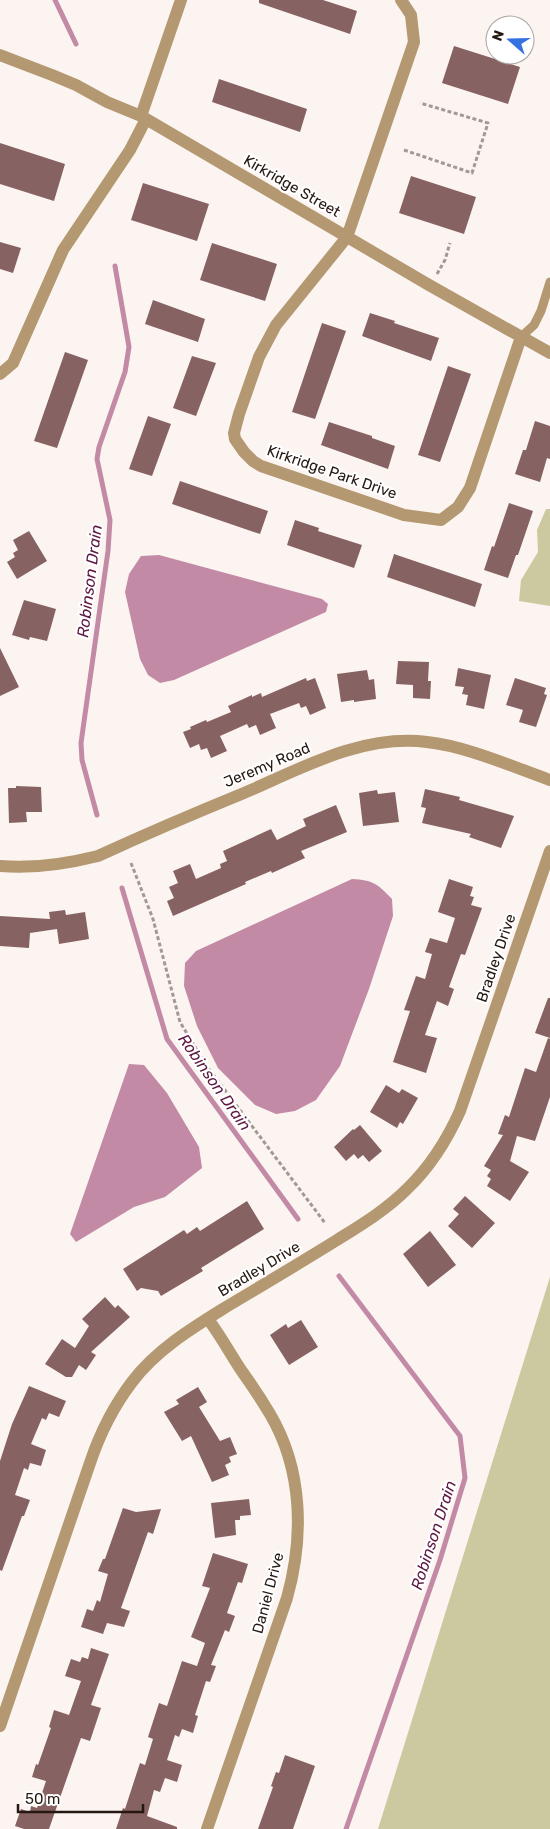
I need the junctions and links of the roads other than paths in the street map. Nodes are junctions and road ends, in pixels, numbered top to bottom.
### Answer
1 (181, 0) edge
2 (401, 0) edge
3 (4, 58) edge
4 (144, 118) junction
5 (347, 237) junction
6 (550, 282) edge
7 (522, 337) junction
8 (550, 353) edge
9 (0, 374) edge
10 (550, 780) edge
11 (550, 851) edge
12 (0, 866) edge
13 (208, 1319) junction
14 (0, 1726) edge
15 (207, 1829) edge

1 - 4 street
2 - 5 street, Kirkridge Park Drive
3 - 4 street, Kirkridge Street
4 - 5 street, Kirkridge Street
4 - 9 street
5 - 7 street, Kirkridge Street
5 - 7 street, Kirkridge Park Drive
6 - 7 lane
7 - 8 street, Kirkridge Street
10 - 12 street, Jeremy Road
11 - 13 street, Bradley Drive
13 - 14 street, Bradley Drive
13 - 15 street, Daniel Drive

